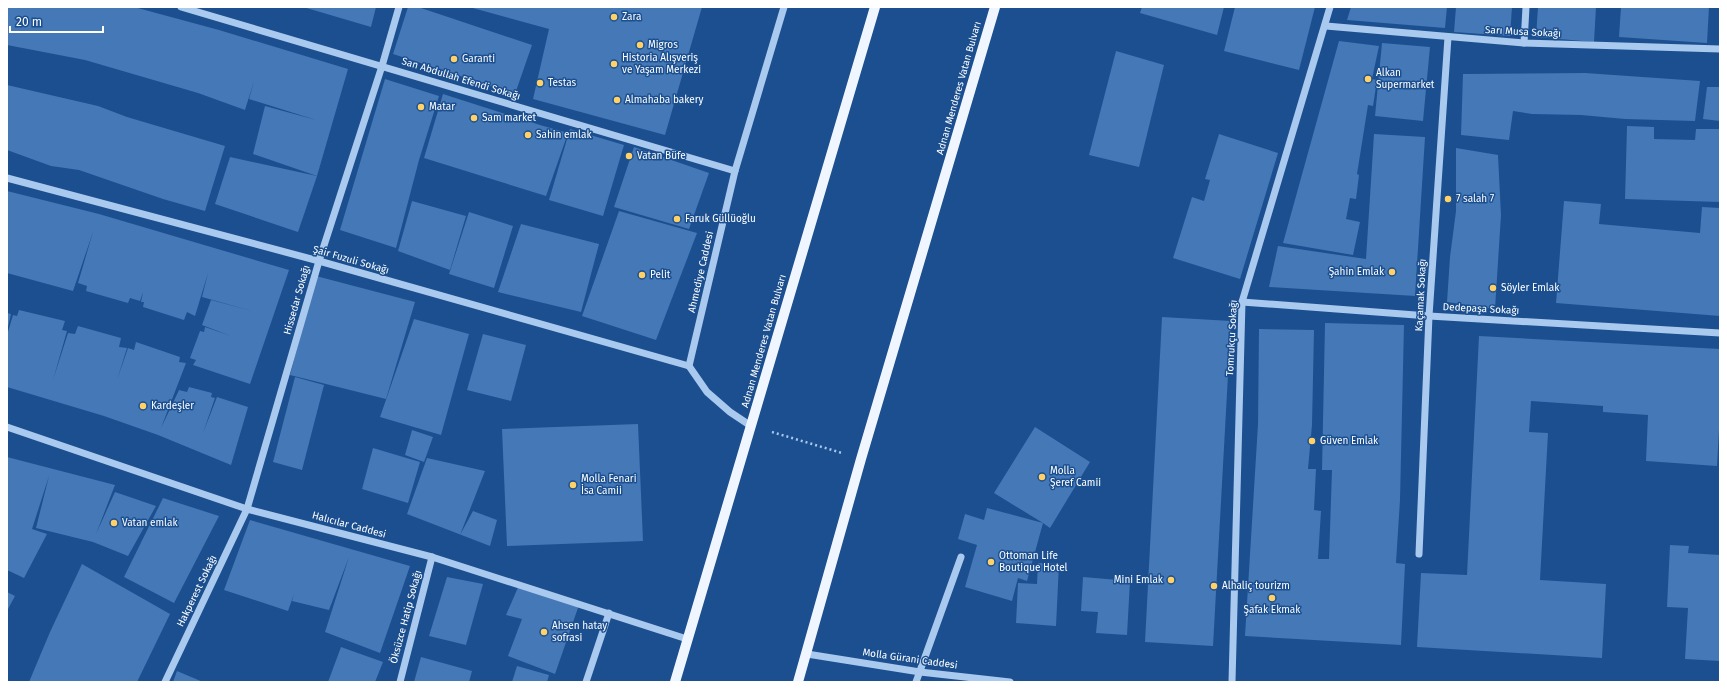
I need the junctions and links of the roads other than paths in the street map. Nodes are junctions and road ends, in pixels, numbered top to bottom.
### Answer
1 (181, 7) edge
2 (399, 7) edge
3 (784, 7) edge
4 (875, 7) edge
5 (995, 7) edge
6 (1330, 7) edge
7 (1526, 7) edge
8 (1326, 26) junction
9 (1448, 38) junction
10 (1524, 43) junction
11 (1720, 49) edge
12 (382, 66) junction
13 (735, 171) junction
14 (7, 178) edge
15 (319, 261) junction
16 (1242, 302) junction
17 (1429, 316) junction
18 (1720, 333) edge
19 (689, 366) junction
20 (751, 426) junction
21 (8, 430) edge
22 (247, 509) junction
23 (1419, 554) dead end
24 (432, 557) junction
25 (961, 557) dead end
26 (609, 613) junction
27 (687, 639) junction
28 (806, 654) junction
29 (920, 672) junction
30 (165, 682) edge
31 (400, 682) edge
32 (586, 682) edge
33 (675, 682) edge
34 (798, 682) edge
35 (916, 682) edge
36 (1010, 682) edge
37 (1232, 682) edge

1 - 12 street, San Abdullah Efendi Sokağı
2 - 12 street, Hissedar Sokağı
3 - 13 street, Ahmediye Caddesi
4 - 20 main road, Adnan Menderes Vatan Bulvarı
5 - 28 main road, Adnan Menderes Vatan Bulvarı
6 - 8 street, Tomrukçu Sokağı
7 - 10 street
8 - 9 street, Sarı Musa Sokağı
8 - 16 street, Tomrukçu Sokağı
9 - 10 street, Sarı Musa Sokağı
9 - 17 street, Kaçamak Sokağı
10 - 11 street, Sarı Musa Sokağı
12 - 13 street, San Abdullah Efendi Sokağı
12 - 15 street, Hissedar Sokağı
13 - 19 street, Ahmediye Caddesi
14 - 15 street, Şair Fuzuli Sokağı
15 - 19 street, Şair Fuzuli Sokağı
15 - 22 street, Hissedar Sokağı
16 - 17 street, Dedepaşa Sokağı
16 - 37 street, Tomrukçu Sokağı
17 - 18 street, Dedepaşa Sokağı
17 - 23 street, Kaçamak Sokağı
19 - 20 street
20 - 27 main road, Adnan Menderes Vatan Bulvarı
21 - 22 street, Halıcılar Caddesi
22 - 24 street, Halıcılar Caddesi
22 - 30 street, Hakperest Sokağı
24 - 26 street, Halıcılar Caddesi
24 - 31 street, Öksüzce Hatip Sokağı
25 - 29 street
26 - 27 street, Halıcılar Caddesi
26 - 32 street
27 - 33 main road, Adnan Menderes Vatan Bulvarı
28 - 29 street, Molla Gürani Caddesi
28 - 34 main road, Adnan Menderes Vatan Bulvarı
29 - 35 street
29 - 36 street, Molla Gürani Caddesi

